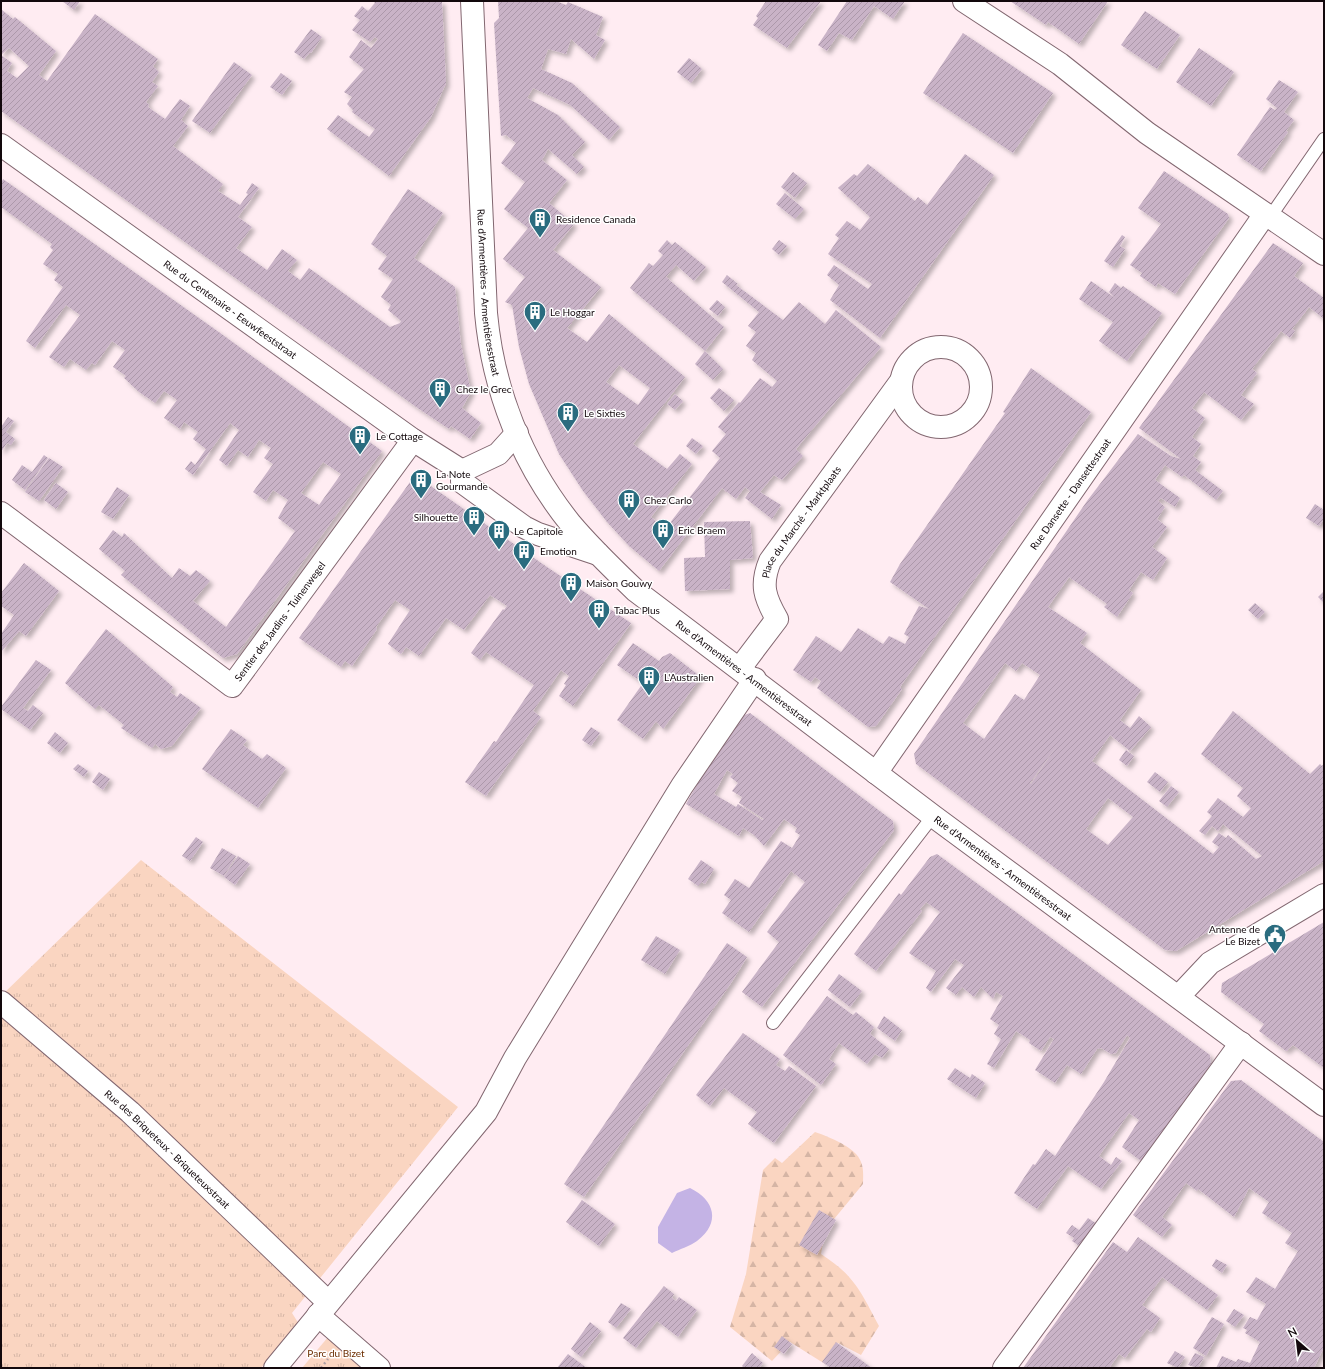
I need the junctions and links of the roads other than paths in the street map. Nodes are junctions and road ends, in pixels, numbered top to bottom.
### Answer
1 (472, 1) edge
2 (964, 1) edge
3 (1324, 139) edge
4 (1, 145) edge
5 (1268, 216) junction
6 (1324, 254) edge
7 (901, 381) dead end
8 (516, 433) junction
9 (413, 440) junction
10 (462, 471) junction
11 (1, 513) edge
12 (598, 554) junction
13 (747, 673) junction
14 (876, 773) junction
15 (933, 816) junction
16 (1324, 895) edge
17 (1179, 996) junction
18 (1, 1002) edge
19 (773, 1023) dead end
20 (1241, 1043) junction
21 (1324, 1105) edge
22 (323, 1309) junction
23 (275, 1368) edge
24 (379, 1368) edge
25 (1004, 1368) edge

1 - 8 street, Rue d'Armentières - Armentièresstraat
2 - 5 street
3 - 5 lane
4 - 9 street, Rue du Centenaire - Eeuwfeeststraat
5 - 6 street
5 - 14 street, Rue Dansette - Dansettestraat
7 - 13 street, Place du Marché - Marktplaats
8 - 10 street
8 - 12 street, Rue d'Armentières - Armentièresstraat
9 - 10 street, Rue du Centenaire - Eeuwfeeststraat
9 - 11 street, Sentier des Jardins - Tuinenwegel
10 - 12 street
12 - 13 street, Rue d'Armentières - Armentièresstraat
13 - 14 street, Rue d'Armentières - Armentièresstraat
13 - 22 street, Place du Marché - Marktplaats
14 - 15 street, Rue d'Armentières - Armentièresstraat
15 - 17 street, Rue d'Armentières - Armentièresstraat
15 - 19 lane
16 - 17 street
17 - 20 street, Rue d'Armentières - Armentièresstraat
18 - 22 street, Rue des Briqueteux - Briqueteuxstraat
20 - 21 street, Rue d'Armentières - Armentièresstraat
20 - 25 street
22 - 23 street, Place du Marché - Marktplaats
22 - 24 street, Rue des Briqueteux - Briqueteuxstraat

